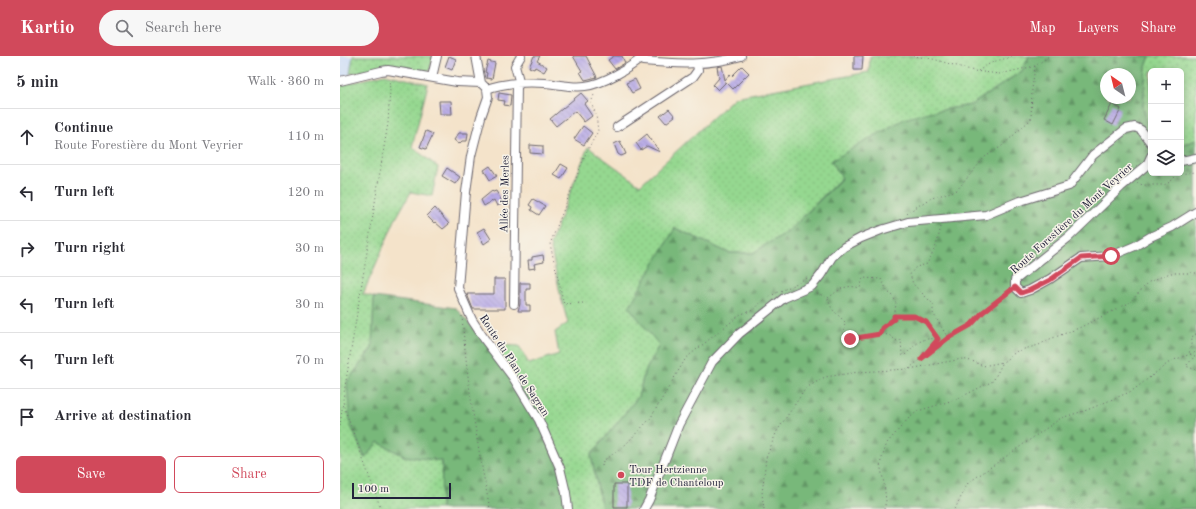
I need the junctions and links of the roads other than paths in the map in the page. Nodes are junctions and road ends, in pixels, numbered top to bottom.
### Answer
1 (437, 56) edge
2 (476, 56) edge
3 (521, 56) edge
4 (741, 56) edge
5 (642, 58) edge
6 (697, 64) junction
7 (432, 77) junction
8 (340, 81) edge
9 (518, 84) junction
10 (484, 86) junction
11 (617, 127) dead end
12 (1148, 140) edge
13 (1196, 158) edge
14 (1184, 160) edge
15 (1148, 163) edge
16 (1196, 212) edge
17 (514, 304) dead end
18 (568, 509) edge
19 (644, 509) edge

1 - 7 street
2 - 10 street, Route du Plan de Sagran
3 - 9 street, Allée des Merles
4 - 6 street
5 - 6 street
5 - 9 street
6 - 11 street
7 - 8 street
7 - 10 street
9 - 10 street
9 - 17 street, Allée des Merles
10 - 18 street, Route du Plan de Sagran
12 - 19 street
13 - 14 street
15 - 16 street, Route Forestière du Mont Veyrier

